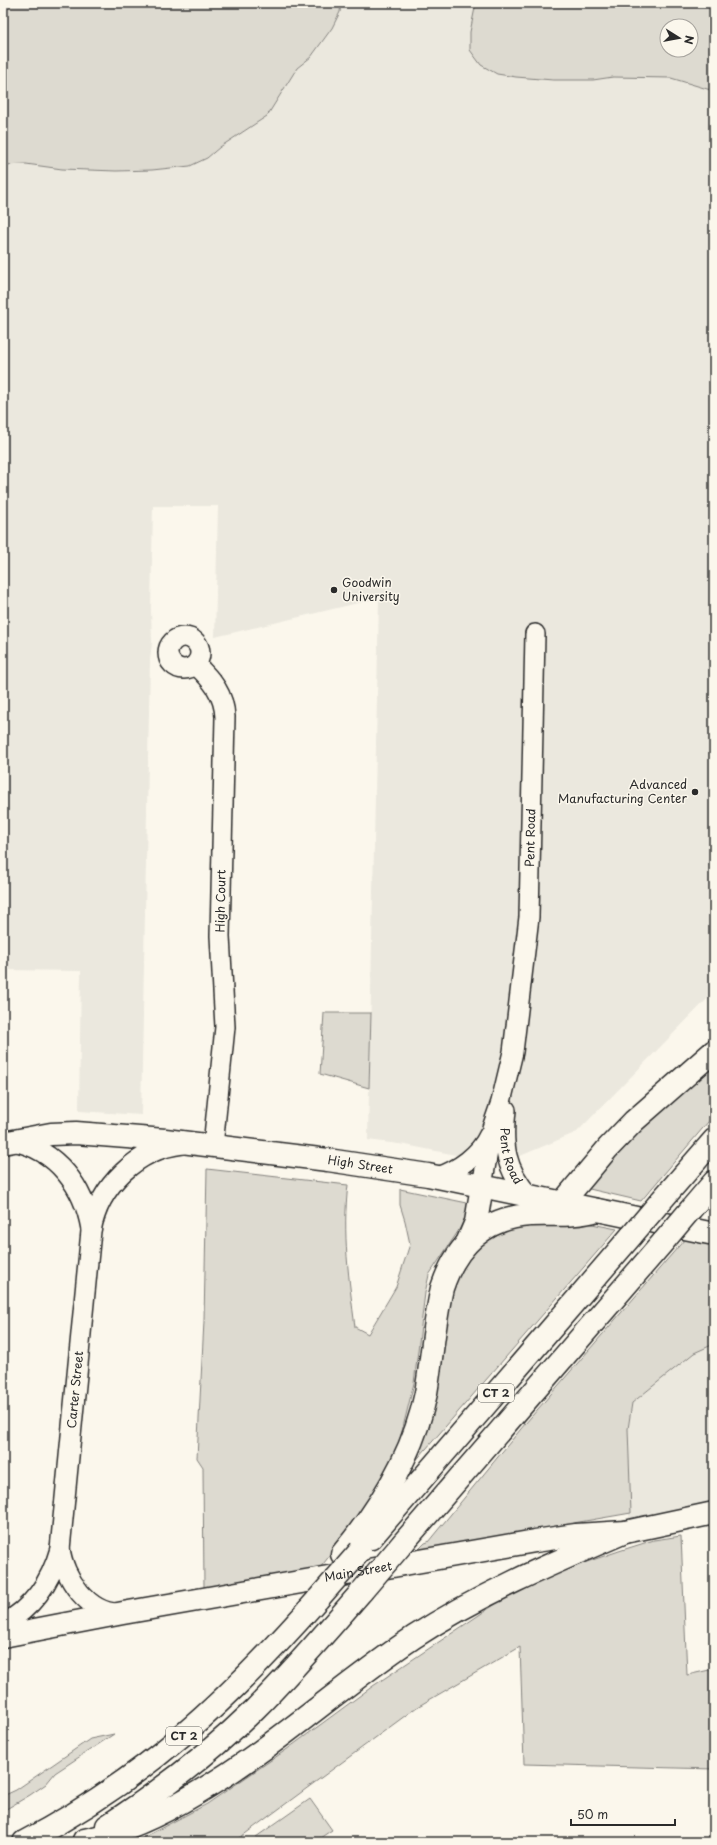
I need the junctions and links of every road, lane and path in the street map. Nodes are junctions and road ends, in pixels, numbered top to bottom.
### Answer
1 (535, 634) dead end
2 (196, 665) dead end
3 (515, 1041) junction
4 (714, 1051) edge
5 (492, 1128) junction
6 (714, 1140) edge
7 (8, 1142) edge
8 (190, 1143) junction
9 (213, 1146) junction
10 (438, 1177) junction
11 (714, 1182) edge
12 (482, 1186) junction
13 (529, 1196) junction
14 (562, 1203) junction
15 (597, 1210) junction
16 (91, 1232) junction
17 (714, 1234) edge
18 (467, 1243) junction
19 (714, 1513) edge
20 (625, 1532) junction
21 (60, 1548) junction
22 (351, 1552) junction
23 (123, 1613) junction
24 (3, 1624) edge
25 (3, 1636) edge
26 (83, 1841) edge
27 (24, 1842) edge

1 - 3 street, Pent Road
2 - 9 street, High Court
3 - 5 street, Pent Road
3 - 13 street, Pent Road
4 - 14 main road
5 - 10 street, Pent Road
5 - 12 street, Pent Road
6 - 22 main road, CT 2, bridge
7 - 8 main road, High Street
7 - 16 street, Carter Street
8 - 9 main road, High Street
8 - 16 street, Carter Street
9 - 10 main road, High Street
10 - 12 main road, High Street
11 - 26 main road, CT 2, bridge
12 - 13 main road, High Street
12 - 18 main road
13 - 14 main road, High Street
14 - 15 main road, High Street
15 - 17 main road, High Street
15 - 18 main road
16 - 21 street, Carter Street
18 - 22 main road
19 - 20 main road, Main Street
20 - 23 main road, Main Street
20 - 26 main road
21 - 23 street, Carter Street
21 - 24 street, Carter Street
22 - 27 main road, CT 2, bridge
23 - 25 main road, Main Street

